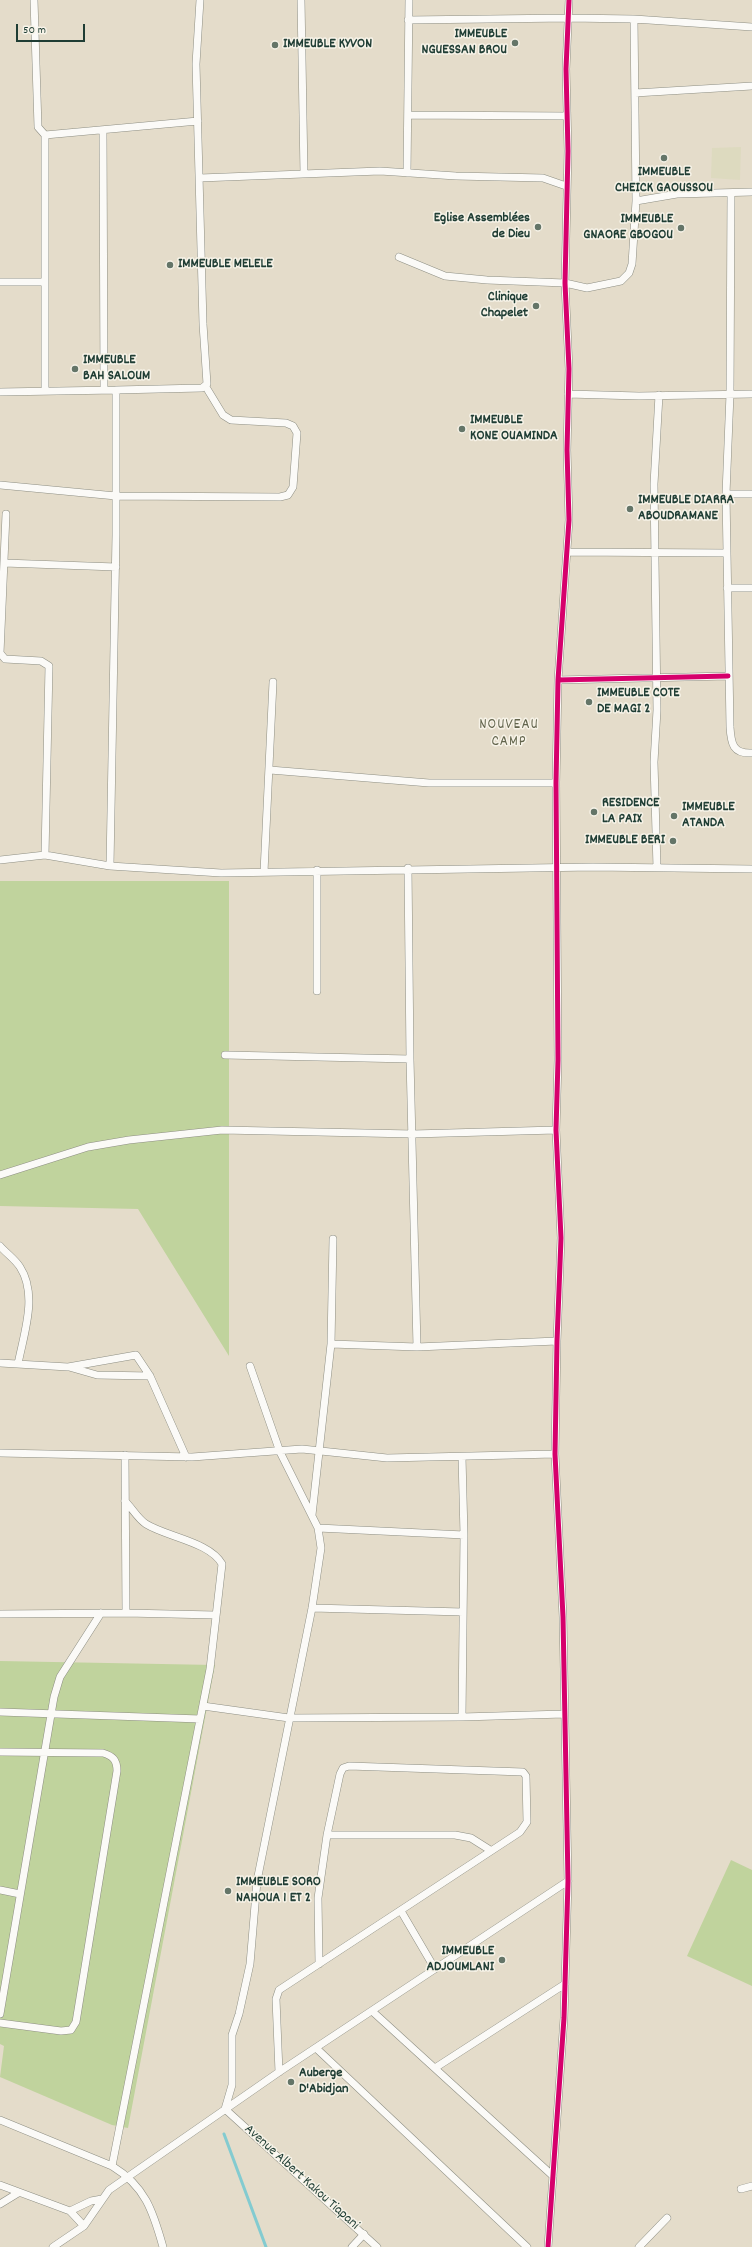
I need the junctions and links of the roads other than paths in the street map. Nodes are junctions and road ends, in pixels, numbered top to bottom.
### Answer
1 (34, 0) edge
2 (200, 0) edge
3 (301, 0) edge
4 (409, 0) edge
5 (569, 0) edge
6 (569, 18) junction
7 (634, 19) junction
8 (408, 20) junction
9 (752, 27) edge
10 (752, 86) edge
11 (635, 93) junction
12 (408, 115) junction
13 (567, 116) junction
14 (198, 121) junction
15 (103, 130) junction
16 (45, 134) junction
17 (407, 173) junction
18 (304, 174) junction
19 (200, 178) junction
20 (566, 186) junction
21 (752, 192) edge
22 (731, 193) junction
23 (636, 201) junction
24 (399, 257) dead end
25 (0, 282) edge
26 (44, 282) junction
27 (565, 283) junction
28 (206, 387) junction
29 (45, 390) junction
30 (104, 390) junction
31 (116, 390) junction
32 (0, 392) edge
33 (568, 394) junction
34 (730, 394) junction
35 (752, 394) edge
36 (658, 396) junction
37 (0, 485) edge
38 (726, 494) junction
39 (752, 494) edge
40 (116, 496) junction
41 (6, 514) dead end
42 (567, 552) junction
43 (654, 553) junction
44 (727, 553) junction
45 (4, 563) junction
46 (116, 567) junction
47 (727, 588) junction
48 (752, 588) edge
49 (728, 676) junction
50 (656, 678) junction
51 (558, 680) junction
52 (273, 682) dead end
53 (752, 753) edge
54 (270, 770) junction
55 (556, 783) junction
56 (45, 855) junction
57 (0, 860) edge
58 (110, 866) junction
59 (557, 867) junction
60 (408, 868) junction
61 (657, 868) junction
62 (752, 869) edge
63 (317, 870) junction
64 (264, 872) junction
65 (317, 991) dead end
66 (225, 1055) dead end
67 (410, 1059) junction
68 (556, 1130) junction
69 (412, 1134) junction
70 (0, 1175) edge
71 (333, 1239) dead end
72 (0, 1246) edge
73 (557, 1341) junction
74 (331, 1344) junction
75 (417, 1347) junction
76 (0, 1363) edge
77 (18, 1364) junction
78 (250, 1366) dead end
79 (68, 1367) junction
80 (150, 1376) junction
81 (280, 1452) junction
82 (318, 1452) junction
83 (0, 1453) edge
84 (556, 1454) junction
85 (125, 1455) junction
86 (462, 1456) junction
87 (186, 1457) junction
88 (125, 1501) junction
89 (312, 1515) junction
90 (318, 1528) junction
91 (464, 1535) junction
92 (312, 1608) junction
93 (463, 1612) junction
94 (101, 1613) junction
95 (126, 1613) junction
96 (0, 1614) edge
97 (215, 1615) junction
98 (203, 1706) junction
99 (0, 1712) edge
100 (51, 1714) junction
101 (564, 1714) junction
102 (289, 1718) junction
103 (462, 1718) junction
104 (200, 1719) junction
105 (0, 1752) edge
106 (45, 1752) junction
107 (327, 1835) junction
108 (490, 1850) junction
109 (568, 1881) junction
110 (0, 1890) edge
111 (20, 1894) junction
112 (401, 1911) junction
113 (319, 1964) junction
114 (435, 1969) junction
115 (565, 1984) junction
116 (372, 2011) junction
117 (0, 2014) edge
118 (0, 2023) edge
119 (316, 2048) junction
120 (435, 2068) junction
121 (279, 2072) junction
122 (225, 2109) junction
123 (0, 2120) edge
124 (112, 2166) junction
125 (553, 2176) junction
126 (129, 2177) junction
127 (0, 2185) edge
128 (752, 2186) edge
129 (741, 2189) dead end
130 (18, 2193) junction
131 (102, 2199) junction
132 (0, 2204) edge
133 (70, 2211) junction
134 (668, 2218) dead end
135 (84, 2226) junction
136 (364, 2234) junction
137 (53, 2247) edge
138 (163, 2247) edge
139 (352, 2247) edge
140 (377, 2247) edge
141 (527, 2247) edge
142 (548, 2247) edge
143 (639, 2247) edge

1 - 16 street
2 - 14 street
3 - 18 street
4 - 8 street
5 - 6 street
6 - 7 street
6 - 8 street
6 - 13 street
7 - 9 street
7 - 11 street
8 - 12 street
10 - 11 street
11 - 23 street
12 - 13 street
12 - 17 street
13 - 20 street
14 - 15 street
14 - 19 street
15 - 16 street
15 - 30 street
16 - 26 street
17 - 18 street
17 - 20 street
18 - 19 street
19 - 28 street
20 - 27 street
21 - 22 street
22 - 23 street
22 - 34 street
23 - 27 street
24 - 27 street
25 - 26 street
26 - 29 street
27 - 33 street
28 - 31 street
28 - 40 street
29 - 30 street
29 - 32 street
30 - 31 street
31 - 40 street
33 - 36 street
33 - 42 street
34 - 35 street
34 - 36 street
34 - 38 street
36 - 43 street
37 - 40 street
38 - 39 street
38 - 44 street
40 - 46 street
41 - 45 street
42 - 43 street
42 - 51 street
43 - 44 street
43 - 50 street
44 - 47 street
45 - 46 street
45 - 56 street
46 - 58 street
47 - 48 street
47 - 49 street
49 - 50 street
49 - 53 street
50 - 51 street
50 - 61 street
51 - 55 street
52 - 54 street
54 - 55 street
54 - 64 street
55 - 59 street
56 - 57 street
56 - 58 street
58 - 64 street
59 - 60 street
59 - 61 street
59 - 68 street
60 - 63 street
60 - 67 street
61 - 62 street
63 - 64 street
63 - 65 street
66 - 67 street
67 - 69 street
68 - 69 street
68 - 73 street
69 - 70 street
69 - 75 street
71 - 74 street
72 - 77 street
73 - 75 street
73 - 84 street
74 - 75 street
74 - 82 street
76 - 77 street
77 - 79 street
78 - 81 street
79 - 80 street
79 - 80 street
80 - 87 street
81 - 82 street
81 - 87 street
81 - 89 street
82 - 86 street
82 - 89 street
83 - 85 street
84 - 86 street
84 - 101 street
85 - 87 street
85 - 88 street
86 - 91 street
88 - 95 street
88 - 97 street
89 - 90 street
90 - 91 street
90 - 92 street
91 - 93 street
92 - 93 street
92 - 102 street
93 - 103 street
94 - 95 street
94 - 96 street
94 - 100 street
95 - 97 street
97 - 98 street
98 - 102 street
98 - 104 street
99 - 100 street
100 - 104 street
100 - 106 street
101 - 103 street
101 - 109 street
102 - 103 street
102 - 122 street
104 - 124 street
105 - 106 street
106 - 111 street
106 - 118 street
107 - 108 street
107 - 108 street
107 - 113 street
108 - 112 street
109 - 114 street
109 - 115 street
110 - 111 street
111 - 117 street
112 - 113 street
112 - 114 street
113 - 121 street
114 - 116 street
115 - 120 street
115 - 125 street
116 - 119 street
116 - 120 street
119 - 121 street
119 - 141 street
120 - 125 street
121 - 122 street
122 - 126 street
122 - 136 street, Avenue Albert Kakou Tiapani
123 - 124 street
124 - 126 street
125 - 142 street
126 - 131 street
126 - 138 street
127 - 130 street
128 - 129 street
130 - 132 street
130 - 133 street
131 - 133 street
131 - 135 street
133 - 135 street
134 - 143 street
135 - 137 street
136 - 139 street
136 - 140 street, Avenue Albert Kakou Tiapani

